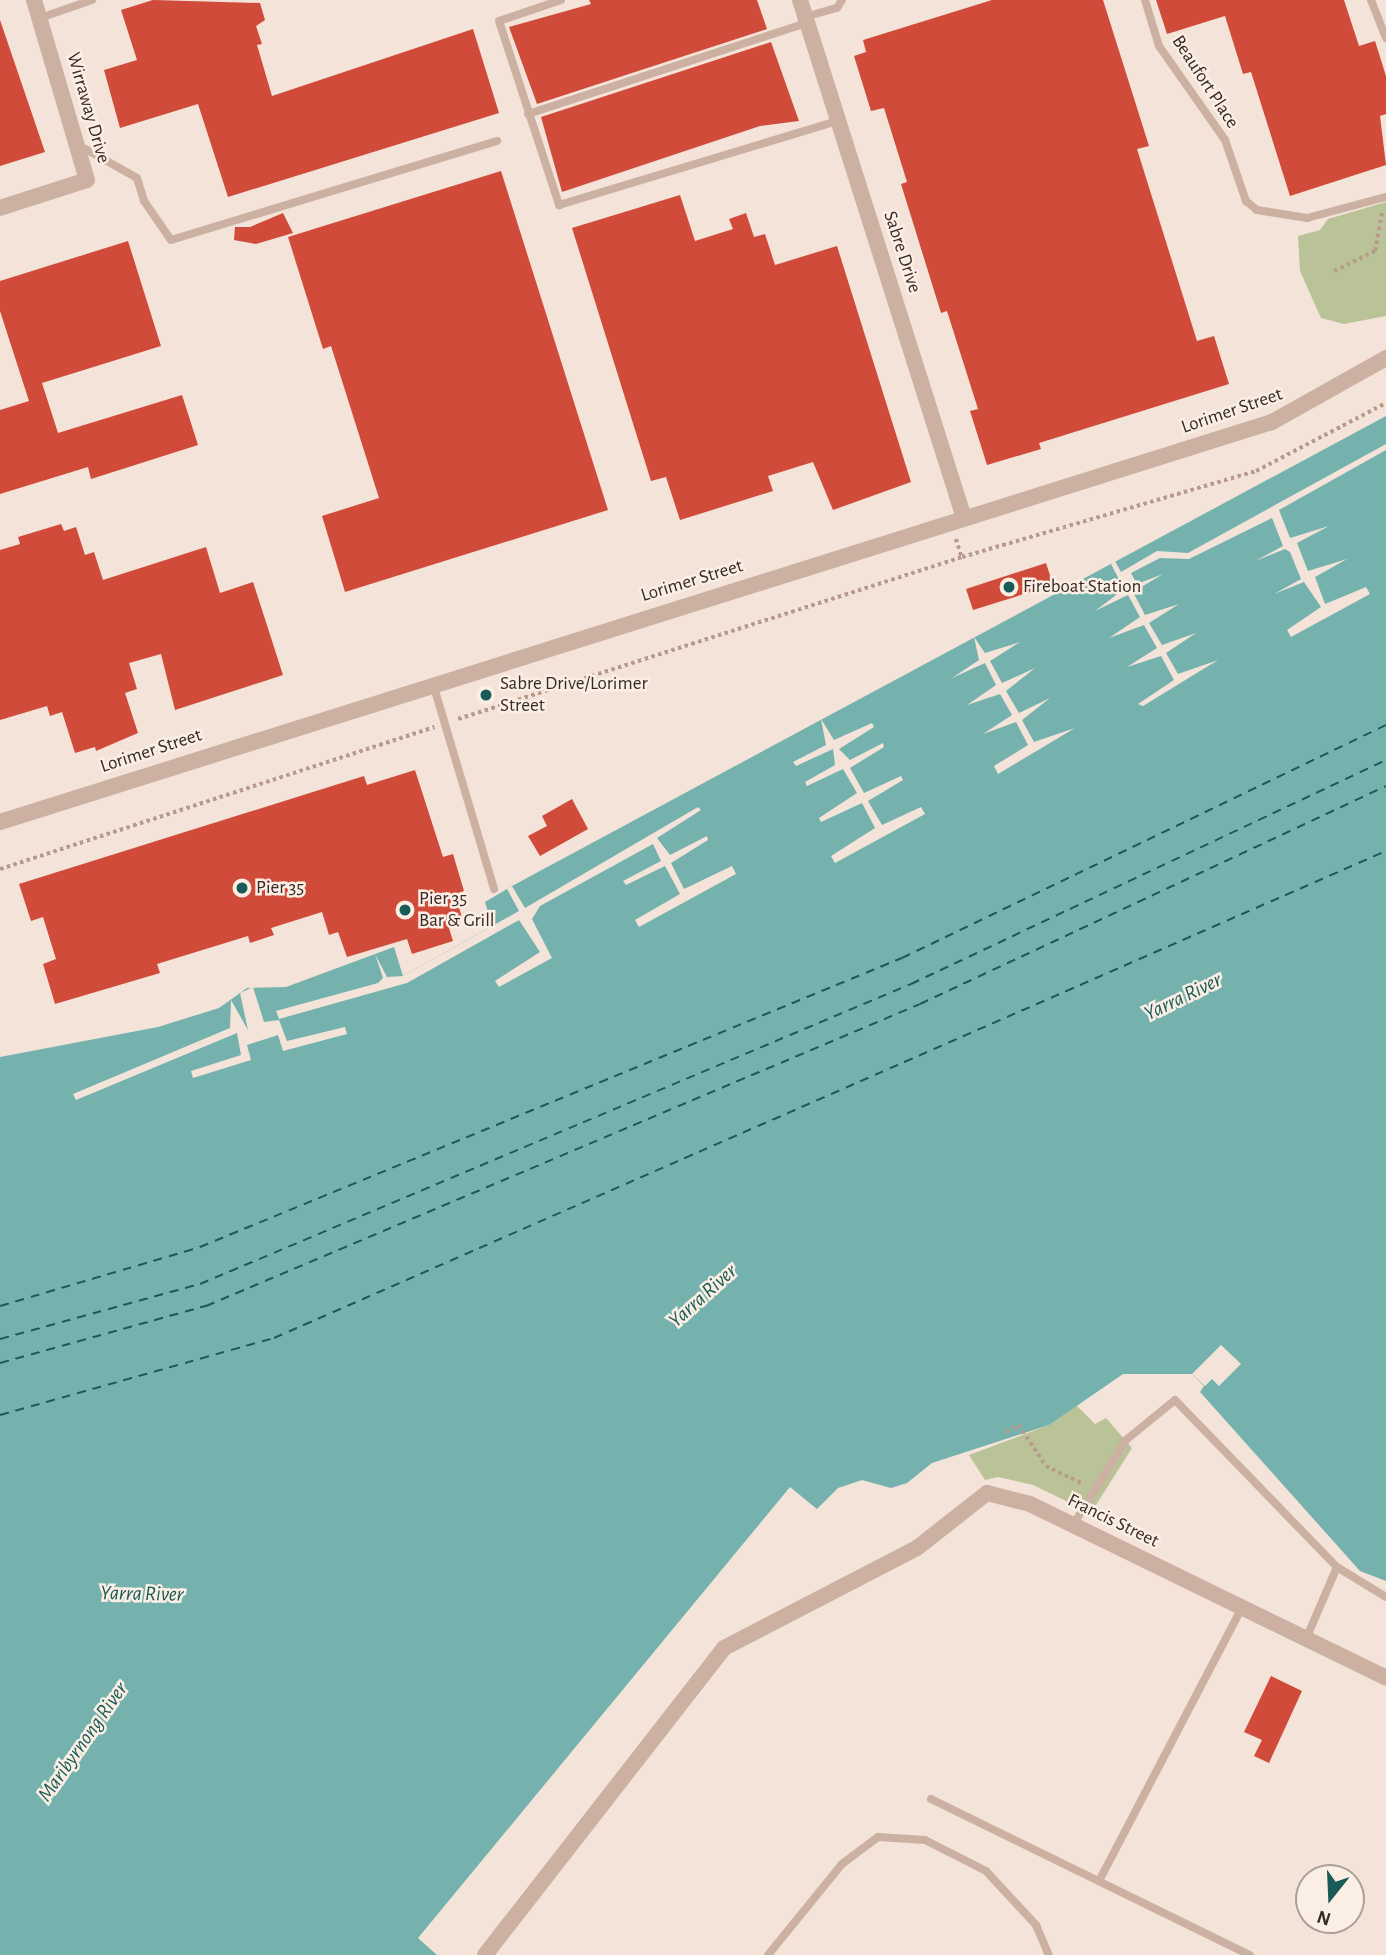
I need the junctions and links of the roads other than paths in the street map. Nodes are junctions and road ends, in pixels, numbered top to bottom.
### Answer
1 (34, 0) edge
2 (92, 0) edge
3 (561, 0) edge
4 (800, 0) edge
5 (842, 0) edge
6 (1145, 0) edge
7 (1371, 0) edge
8 (40, 18) junction
9 (806, 20) junction
10 (1386, 38) edge
11 (528, 114) junction
12 (838, 121) junction
13 (497, 141) dead end
14 (80, 146) junction
15 (1386, 197) edge
16 (0, 208) edge
17 (1386, 358) edge
18 (964, 518) junction
19 (433, 684) junction
20 (0, 822) edge
21 (494, 889) dead end
22 (1073, 1525) junction
23 (1337, 1567) junction
24 (1386, 1597) edge
25 (1242, 1608) junction
26 (1306, 1639) junction
27 (1386, 1678) edge
28 (931, 1799) dead end
29 (1099, 1881) junction
30 (485, 1955) edge
31 (768, 1955) edge
32 (1049, 1955) edge
33 (1250, 1955) edge

1 - 8 street, Wirraway Drive
2 - 8 lane
3 - 11 lane
4 - 9 street, Sabre Drive
5 - 9 lane
6 - 15 lane, Beaufort Place
7 - 10 lane
8 - 14 street, Wirraway Drive
9 - 11 lane
9 - 12 street, Sabre Drive
11 - 12 lane
12 - 18 street, Sabre Drive
13 - 14 lane
14 - 16 street, Wirraway Drive
17 - 18 street, Lorimer Street
18 - 19 street, Lorimer Street
19 - 20 street, Lorimer Street
19 - 21 lane
22 - 23 lane
22 - 25 street, Francis Street
22 - 30 street, Francis Street
23 - 24 lane
23 - 26 lane
25 - 26 street, Francis Street
25 - 29 lane
26 - 27 street, Francis Street
28 - 29 lane
29 - 33 lane
31 - 32 lane

